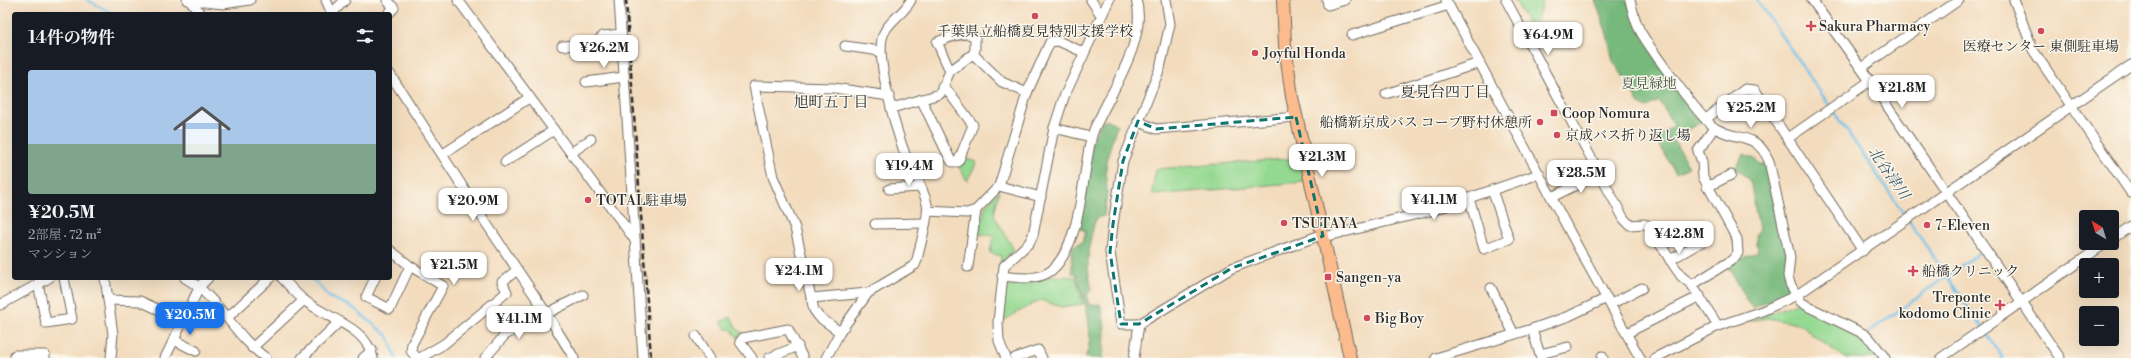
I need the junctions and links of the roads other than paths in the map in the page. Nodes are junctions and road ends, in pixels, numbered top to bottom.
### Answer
1 (188, 0) edge
2 (250, 0) edge
3 (326, 0) edge
4 (345, 0) edge
5 (387, 0) edge
6 (458, 0) edge
7 (618, 0) edge
8 (911, 0) edge
9 (1092, 0) edge
10 (1109, 0) edge
11 (1136, 0) edge
12 (1166, 0) edge
13 (1283, 0) edge
14 (1327, 0) edge
15 (1345, 0) edge
16 (1506, 0) edge
17 (1630, 0) edge
18 (1812, 0) edge
19 (1959, 0) edge
20 (2014, 0) edge
21 (1447, 3) edge
22 (199, 12) edge
23 (330, 12) edge
24 (333, 12) edge
25 (390, 12) edge
26 (1101, 15) junction
27 (621, 34) junction
28 (1352, 35) dead end
29 (562, 46) dead end
30 (845, 46) dead end
31 (880, 51) junction
32 (1083, 52) junction
33 (973, 54) junction
34 (1479, 63) junction
35 (2131, 64) edge
36 (1861, 68) junction
37 (950, 71) junction
38 (392, 77) edge
39 (624, 78) junction
40 (1870, 81) junction
41 (586, 82) dead end
42 (942, 87) junction
43 (1027, 93) junction
44 (1386, 94) dead end
45 (889, 96) junction
46 (529, 98) junction
47 (921, 99) junction
48 (2071, 105) junction
49 (892, 108) junction
50 (1296, 117) junction
51 (1706, 119) junction
52 (1138, 121) junction
53 (1054, 128) junction
54 (1714, 128) junction
55 (554, 130) junction
56 (1091, 137) junction
57 (591, 139) dead end
58 (1787, 139) junction
59 (571, 153) junction
60 (443, 154) junction
61 (505, 162) dead end
62 (1600, 173) junction
63 (1539, 174) junction
64 (1731, 175) dead end
65 (999, 186) junction
66 (920, 187) junction
67 (1707, 187) junction
68 (889, 189) dead end
69 (1492, 190) junction
70 (1946, 193) junction
71 (2131, 193) edge
72 (1552, 197) junction
73 (1041, 198) junction
74 (1469, 198) junction
75 (976, 210) junction
76 (927, 211) junction
77 (925, 223) junction
78 (875, 224) dead end
79 (2131, 226) edge
80 (1686, 231) dead end
81 (2119, 234) edge
82 (1323, 236) junction
83 (1705, 240) dead end
84 (635, 241) junction
85 (1661, 246) junction
86 (2096, 250) edge
87 (1863, 251) junction
88 (392, 252) edge
89 (1670, 260) junction
90 (410, 266) junction
91 (968, 267) dead end
92 (517, 270) junction
93 (1002, 276) junction
94 (45, 280) edge
95 (64, 280) edge
96 (105, 280) edge
97 (189, 280) edge
98 (206, 280) edge
99 (268, 280) edge
100 (284, 280) edge
101 (374, 280) edge
102 (38, 283) junction
103 (1692, 285) junction
104 (200, 286) junction
105 (1491, 288) dead end
106 (1642, 288) dead end
107 (868, 293) junction
108 (584, 295) dead end
109 (1797, 295) junction
110 (1700, 296) junction
111 (811, 298) junction
112 (108, 300) junction
113 (304, 300) junction
114 (1609, 301) junction
115 (2022, 302) junction
116 (0, 305) edge
117 (547, 314) junction
118 (227, 318) junction
119 (183, 321) junction
120 (339, 322) junction
121 (1139, 324) junction
122 (1718, 326) junction
123 (1532, 329) junction
124 (840, 332) junction
125 (1627, 333) junction
126 (1514, 334) junction
127 (696, 336) dead end
128 (174, 340) junction
129 (798, 346) junction
130 (1568, 347) dead end
131 (252, 348) junction
132 (196, 351) dead end
133 (372, 354) edge
134 (1541, 356) edge
135 (1636, 357) edge
136 (15, 358) edge
137 (45, 358) edge
138 (111, 358) edge
139 (165, 358) edge
140 (266, 358) edge
141 (302, 358) edge
142 (363, 358) edge
143 (417, 358) edge
144 (420, 358) edge
145 (485, 358) edge
146 (574, 358) edge
147 (643, 358) edge
148 (710, 358) edge
149 (752, 358) edge
150 (768, 358) edge
151 (803, 358) edge
152 (826, 358) edge
153 (1006, 358) edge
154 (1015, 358) edge
155 (1042, 358) edge
156 (1134, 358) edge
157 (1350, 358) edge
158 (1436, 358) edge
159 (1655, 358) edge
160 (1885, 358) edge
161 (1941, 358) edge
162 (2060, 358) edge

1 - 2 street
1 - 22 street
3 - 23 street
4 - 24 street
5 - 25 street
6 - 46 street
7 - 27 street
8 - 31 street
9 - 26 street
10 - 26 street
11 - 56 street
12 - 52 street
13 - 50 main road
14 - 15 street
16 - 62 street
17 - 51 street
18 - 36 street
19 - 36 street
20 - 48 street
21 - 28 street
21 - 34 street
26 - 32 street
27 - 29 street
27 - 39 street
30 - 31 street
31 - 45 street
32 - 43 street
32 - 53 street
33 - 37 street
33 - 37 street
33 - 43 street
34 - 44 street
34 - 63 street
35 - 48 street
36 - 40 street
37 - 42 street
38 - 60 street
39 - 41 street
39 - 84 street
40 - 58 street
40 - 70 street
42 - 47 street
42 - 47 street
43 - 65 street
45 - 49 street
45 - 111 street
46 - 55 street
46 - 60 street
47 - 49 street
48 - 70 street
48 - 71 street
49 - 66 street
50 - 52 street
50 - 82 main road
51 - 54 street
51 - 58 street
52 - 121 street
53 - 56 street
53 - 73 street
54 - 67 street
54 - 109 street
55 - 59 street
55 - 61 street
56 - 93 street
57 - 59 street
58 - 87 street
59 - 84 street
60 - 92 street
62 - 72 street
62 - 85 street
63 - 69 street
63 - 72 street
64 - 67 street
65 - 73 street
65 - 75 street
66 - 68 street
66 - 76 street
67 - 103 street
69 - 74 street
69 - 74 street
70 - 87 street
70 - 115 street
72 - 114 street
73 - 93 street
74 - 82 street
75 - 76 street
75 - 91 street
76 - 77 street
77 - 78 street
77 - 107 street
79 - 81 street
80 - 85 street
82 - 121 street
82 - 157 main road
83 - 89 street
84 - 147 street
85 - 89 street
86 - 115 street
87 - 109 street
88 - 90 street
89 - 103 street
90 - 101 street
90 - 143 street
92 - 117 street
92 - 144 street
93 - 153 street
94 - 102 street
95 - 102 street
96 - 112 street
97 - 104 street
98 - 104 street
99 - 118 street
100 - 113 street
102 - 116 street
103 - 110 street
104 - 118 street
104 - 119 street
105 - 126 street
106 - 114 street
107 - 111 street
107 - 124 street
108 - 117 street
109 - 122 street
109 - 160 street
110 - 122 street
110 - 125 street
111 - 124 street
112 - 119 street
112 - 138 street
113 - 120 street
113 - 131 street
114 - 123 street
114 - 125 street
115 - 161 street
115 - 162 street
117 - 145 street
117 - 146 street
118 - 131 street
119 - 128 street
120 - 133 street
120 - 141 street
121 - 156 street
122 - 159 street
123 - 126 street
123 - 134 street
124 - 152 street
125 - 135 street
126 - 158 street
127 - 148 street
128 - 132 street
128 - 139 street
129 - 149 street
129 - 150 street
129 - 151 street
130 - 134 street
131 - 140 street
133 - 142 street
136 - 137 street
154 - 155 street

